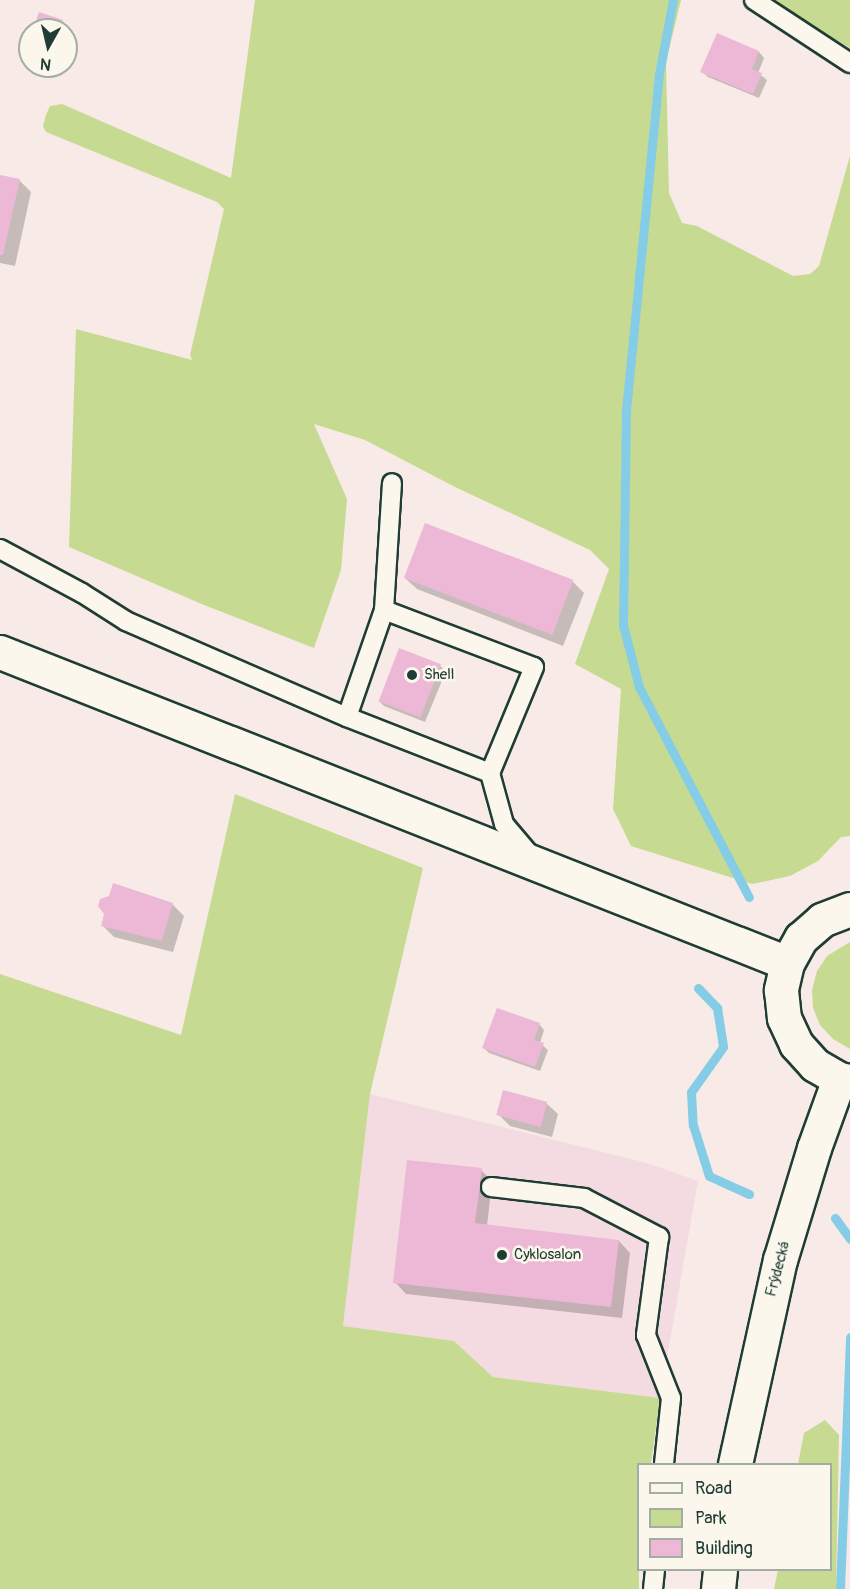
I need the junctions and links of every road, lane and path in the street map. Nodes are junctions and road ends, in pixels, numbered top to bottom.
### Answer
1 (754, 0) edge
2 (850, 63) edge
3 (392, 483) dead end
4 (0, 549) edge
5 (384, 610) junction
6 (0, 652) edge
7 (347, 717) junction
8 (490, 773) junction
9 (536, 862) junction
10 (850, 909) edge
11 (787, 963) junction
12 (845, 1080) edge
13 (491, 1188) dead end
14 (664, 1463) edge
15 (735, 1463) edge
16 (655, 1571) edge
17 (720, 1571) edge
18 (653, 1589) edge
19 (718, 1589) edge

1 - 2 lane
3 - 5 lane
4 - 7 lane
5 - 7 lane
5 - 8 lane
6 - 9 main road
7 - 8 lane
8 - 9 lane
9 - 11 main road
10 - 11 main road
11 - 12 main road
12 - 15 main road, Frýdecká
13 - 14 lane
16 - 18 lane
17 - 19 main road

